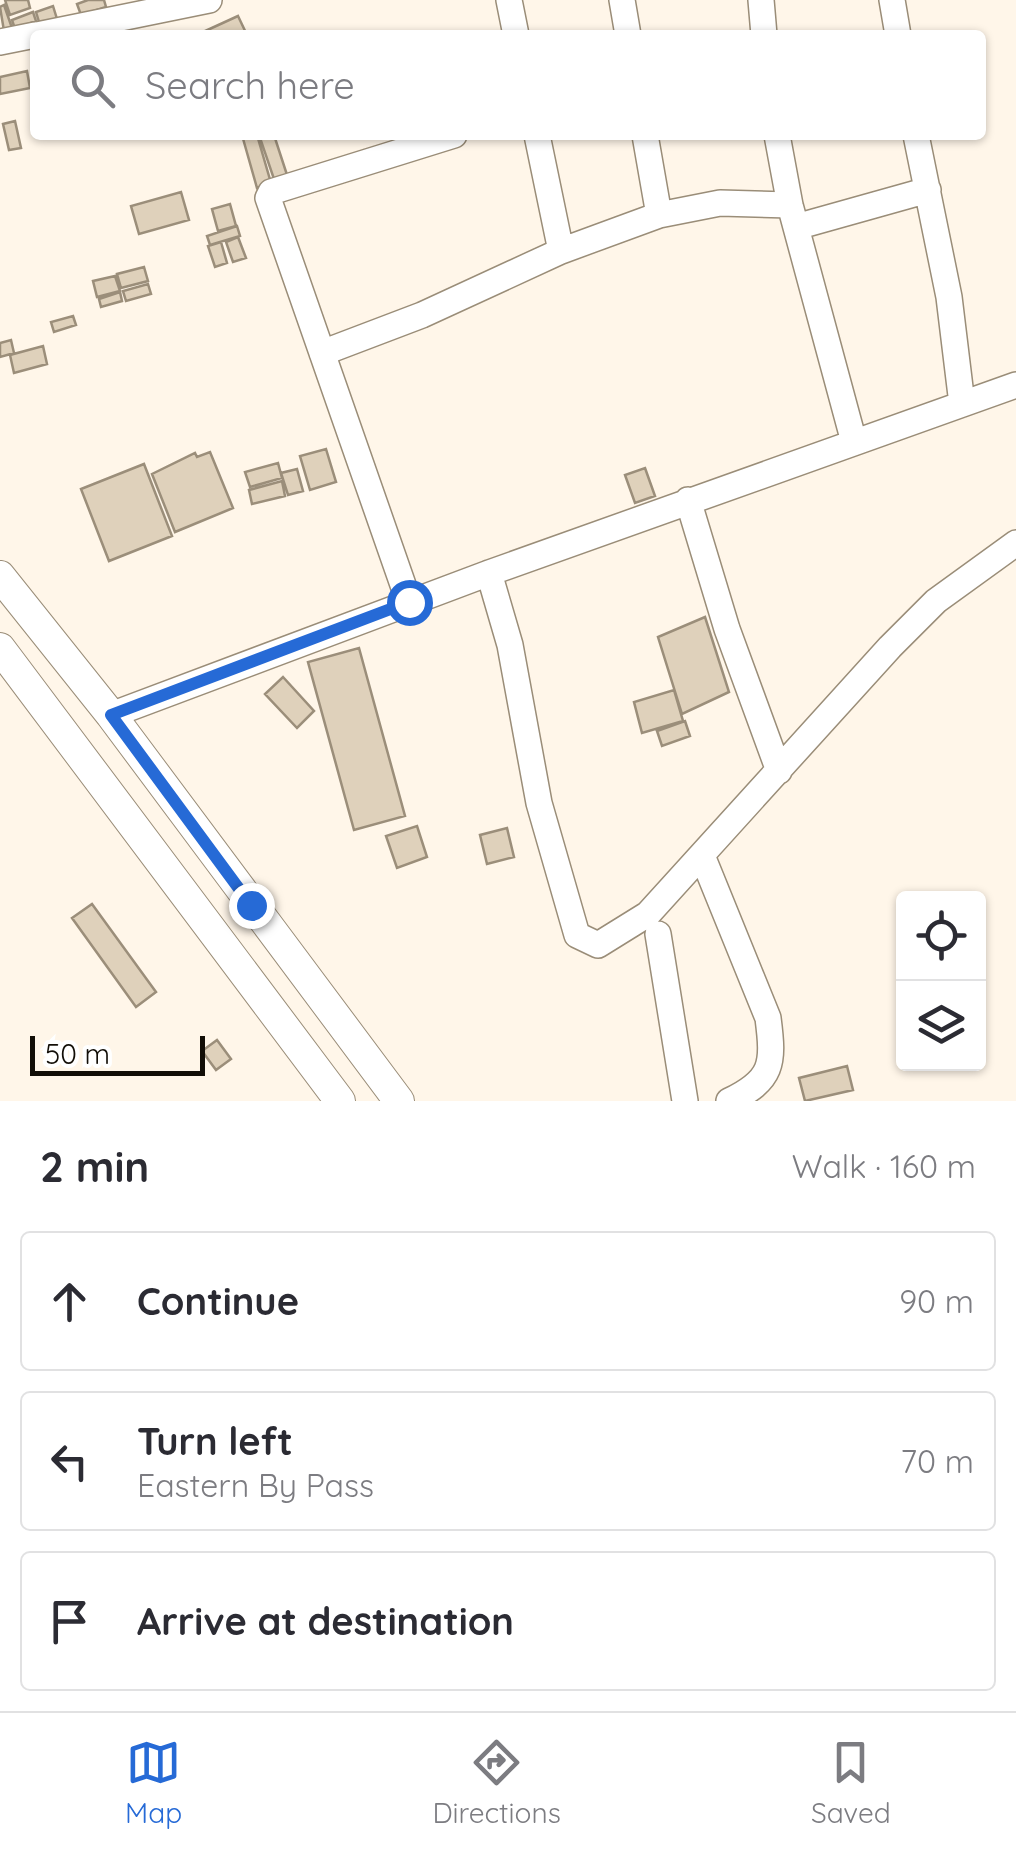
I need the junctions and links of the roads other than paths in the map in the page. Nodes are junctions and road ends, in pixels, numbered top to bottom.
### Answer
1 (209, 0) edge
2 (509, 0) edge
3 (622, 0) edge
4 (761, 0) edge
5 (892, 0) edge
6 (121, 9) edge
7 (52, 30) edge
8 (515, 30) edge
9 (627, 30) edge
10 (764, 30) edge
11 (897, 30) edge
12 (30, 36) edge
13 (0, 42) edge
14 (438, 140) edge
15 (538, 140) edge
16 (647, 140) edge
17 (778, 140) edge
18 (917, 140) edge
19 (928, 190) junction
20 (659, 215) junction
21 (793, 216) junction
22 (562, 251) junction
23 (322, 353) junction
24 (1016, 385) edge
25 (962, 404) junction
26 (854, 442) junction
27 (688, 500) junction
28 (1016, 543) edge
29 (489, 572) junction
30 (0, 576) edge
31 (409, 602) junction
32 (0, 648) edge
33 (111, 715) junction
34 (779, 771) junction
35 (703, 858) junction
36 (658, 934) dead end
37 (340, 1101) edge
38 (399, 1101) edge
39 (686, 1101) edge
40 (730, 1101) edge

1 - 6 street
2 - 8 street
3 - 9 street
4 - 10 street
5 - 11 street
6 - 7 street
12 - 13 street
14 - 23 street
15 - 22 street
16 - 20 street
17 - 21 street
18 - 19 street
19 - 21 street
19 - 25 street
20 - 21 street
20 - 22 street
21 - 26 street
22 - 23 street
23 - 31 street
24 - 25 street
25 - 26 street
26 - 27 street
27 - 29 street
27 - 34 street
28 - 34 street
29 - 31 street
29 - 35 street
30 - 33 main road
31 - 33 street
32 - 37 main road
33 - 38 main road
34 - 35 street
35 - 40 street
36 - 39 street

